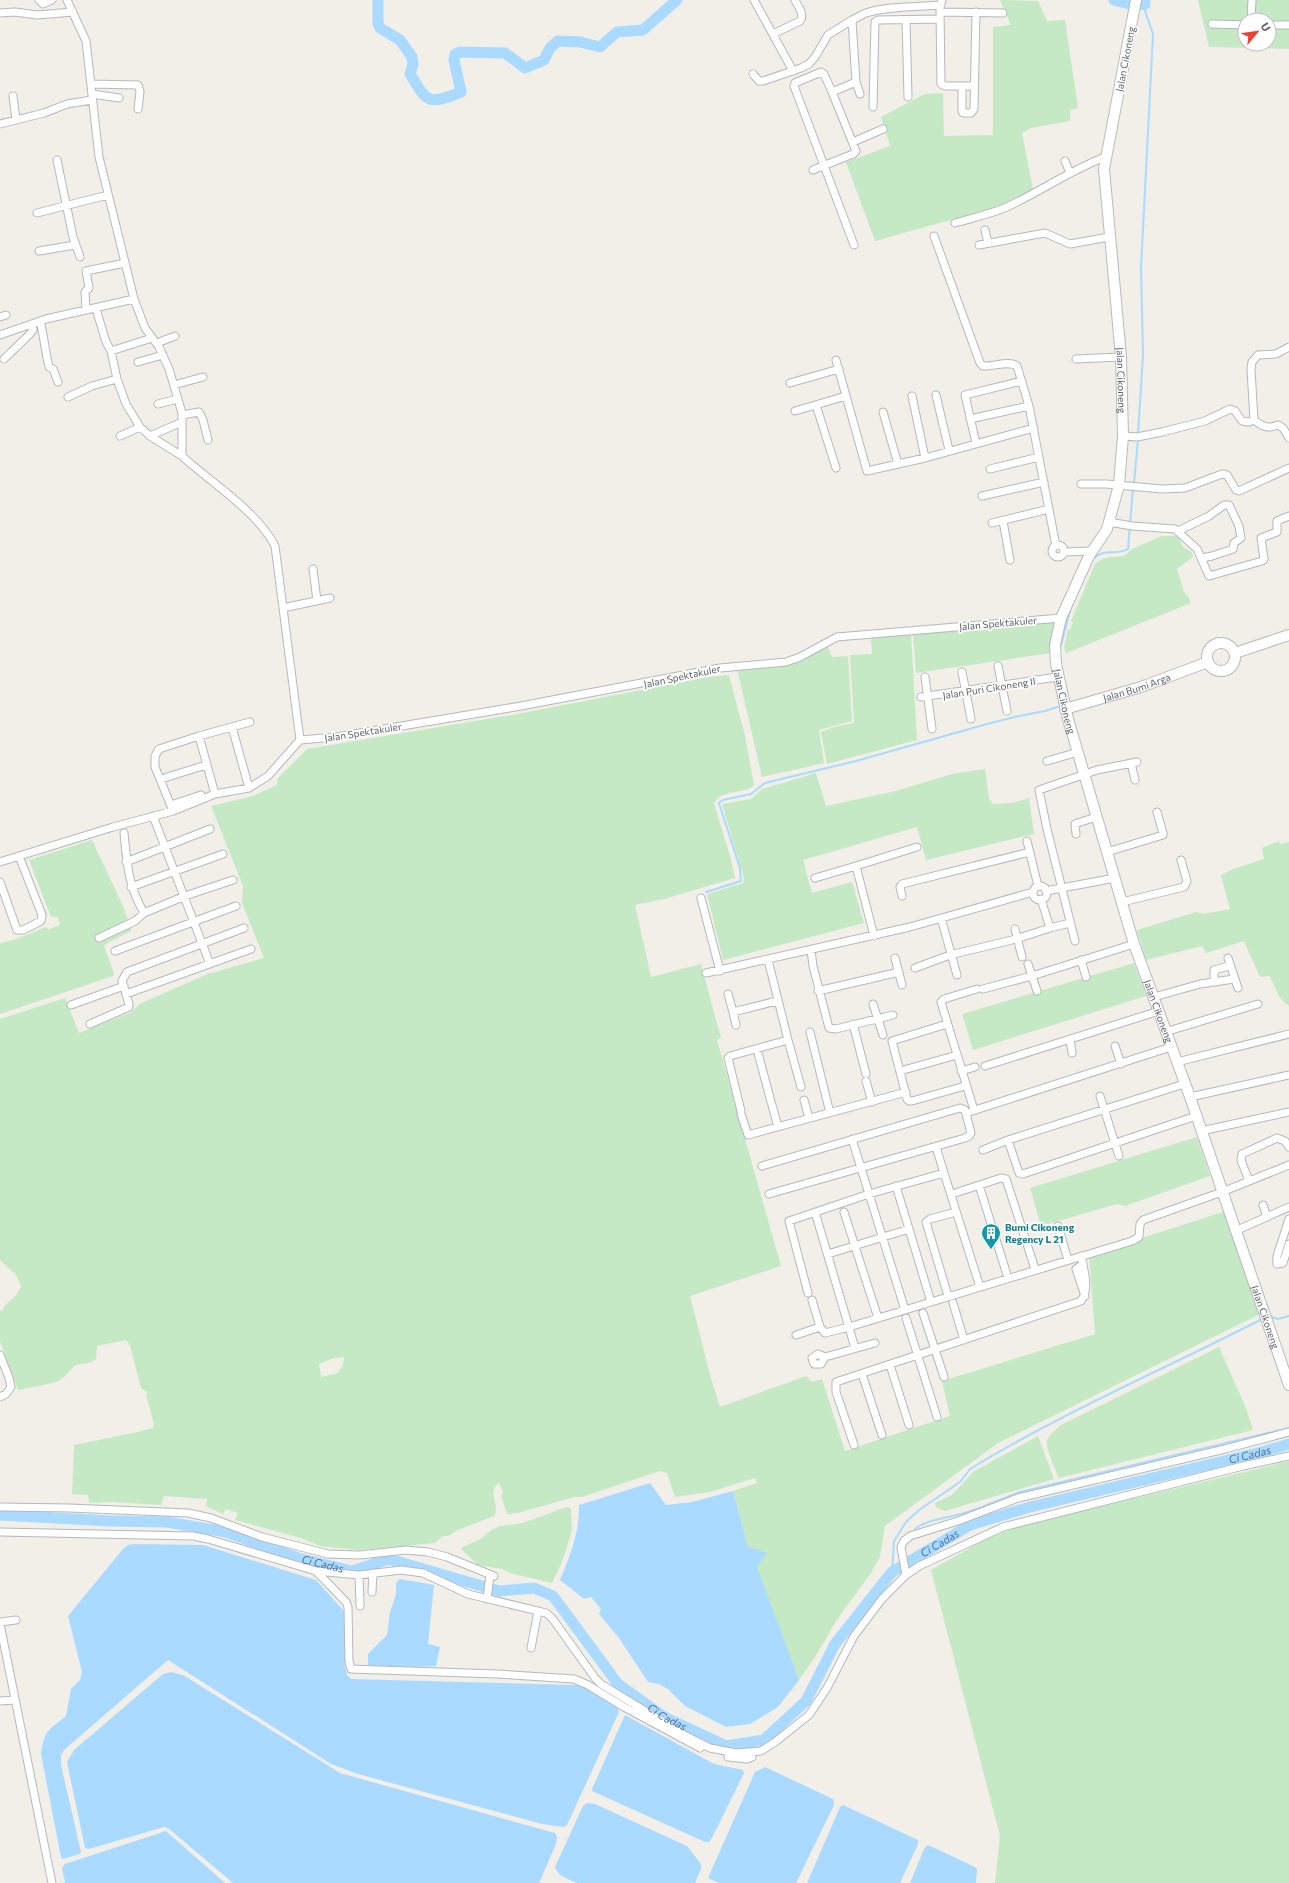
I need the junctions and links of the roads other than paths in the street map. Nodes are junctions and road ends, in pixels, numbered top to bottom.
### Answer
1 (39, 0) edge
2 (52, 0) edge
3 (68, 0) edge
4 (754, 0) edge
5 (795, 0) edge
6 (1136, 0) edge
7 (1252, 0) edge
8 (941, 7) edge
9 (73, 12) junction
10 (976, 12) junction
11 (1251, 12) edge
12 (0, 13) edge
13 (1003, 13) dead end
14 (852, 20) junction
15 (906, 20) junction
16 (1212, 24) dead end
17 (1237, 24) edge
18 (1277, 25) edge
19 (1289, 26) edge
20 (773, 34) junction
21 (793, 71) junction
22 (753, 74) dead end
23 (856, 82) junction
24 (91, 84) junction
25 (974, 86) junction
26 (962, 87) junction
27 (832, 92) junction
28 (860, 94) dead end
29 (13, 96) dead end
30 (92, 97) junction
31 (908, 97) dead end
32 (119, 98) dead end
33 (873, 107) dead end
34 (138, 109) dead end
35 (16, 120) junction
36 (0, 124) edge
37 (883, 129) dead end
38 (853, 142) junction
39 (57, 160) dead end
40 (1065, 161) dead end
41 (1105, 162) junction
42 (825, 165) junction
43 (813, 170) dead end
44 (1070, 173) junction
45 (108, 195) junction
46 (67, 206) junction
47 (37, 213) dead end
48 (955, 223) dead end
49 (985, 230) dead end
50 (934, 236) dead end
51 (1109, 237) junction
52 (988, 243) junction
53 (75, 245) junction
54 (854, 245) dead end
55 (979, 245) dead end
56 (39, 251) dead end
57 (80, 257) dead end
58 (126, 263) junction
59 (134, 299) junction
60 (96, 309) junction
61 (86, 310) junction
62 (40, 321) junction
63 (32, 324) junction
64 (0, 335) edge
65 (175, 336) dead end
66 (154, 340) junction
67 (1289, 347) edge
68 (111, 351) junction
69 (163, 355) junction
70 (1121, 357) junction
71 (4, 358) dead end
72 (1076, 359) dead end
73 (836, 360) dead end
74 (138, 362) dead end
75 (838, 369) junction
76 (204, 377) dead end
77 (117, 379) junction
78 (1022, 381) junction
79 (58, 382) dead end
80 (790, 383) dead end
81 (174, 385) junction
82 (936, 395) dead end
83 (846, 396) junction
84 (912, 396) dead end
85 (68, 397) dead end
86 (177, 399) junction
87 (158, 404) dead end
88 (816, 405) junction
89 (1029, 406) junction
90 (795, 411) dead end
91 (883, 412) dead end
92 (182, 418) junction
93 (970, 419) junction
94 (1254, 420) junction
95 (140, 427) junction
96 (1034, 428) junction
97 (120, 436) dead end
98 (150, 436) junction
99 (1123, 436) junction
100 (1289, 438) edge
101 (208, 440) dead end
102 (976, 443) junction
103 (949, 450) junction
104 (182, 456) junction
105 (1039, 457) junction
106 (926, 458) junction
107 (898, 464) junction
108 (836, 468) dead end
109 (1289, 468) edge
110 (990, 469) dead end
111 (1044, 482) junction
112 (1081, 484) dead end
113 (1119, 485) junction
114 (982, 496) dead end
115 (1049, 509) junction
116 (1289, 516) edge
117 (1003, 521) junction
118 (1110, 522) junction
119 (992, 523) dead end
120 (1178, 531) junction
121 (1056, 546) junction
122 (1091, 551) junction
123 (1064, 552) junction
124 (1202, 558) junction
125 (1010, 560) dead end
126 (313, 569) dead end
127 (330, 598) dead end
128 (317, 601) junction
129 (283, 608) junction
130 (1062, 618) junction
131 (1289, 635) edge
132 (1235, 653) junction
133 (1208, 662) junction
134 (998, 666) dead end
135 (962, 672) dead end
136 (925, 676) dead end
137 (1057, 677) junction
138 (1002, 686) junction
139 (965, 692) junction
140 (924, 697) junction
141 (1065, 709) junction
142 (1007, 710) dead end
143 (971, 719) dead end
144 (250, 722) dead end
145 (232, 727) junction
146 (932, 729) dead end
147 (199, 736) junction
148 (300, 740) junction
149 (1078, 752) junction
150 (1047, 761) dead end
151 (206, 765) junction
152 (1084, 774) junction
153 (160, 779) junction
154 (1135, 780) dead end
155 (249, 788) junction
156 (215, 792) junction
157 (172, 808) junction
158 (1156, 812) dead end
159 (153, 816) junction
160 (1096, 817) junction
161 (210, 829) dead end
162 (124, 833) dead end
163 (1076, 834) dead end
164 (1027, 840) dead end
165 (165, 846) junction
166 (917, 847) dead end
167 (1030, 852) junction
168 (1107, 852) junction
169 (223, 854) dead end
170 (19, 856) junction
171 (1181, 860) dead end
172 (0, 862) edge
173 (126, 862) junction
174 (856, 866) junction
175 (175, 872) junction
176 (815, 878) dead end
177 (1115, 878) junction
178 (233, 880) dead end
179 (0, 882) edge
180 (131, 887) junction
181 (1062, 888) junction
182 (1036, 889) junction
183 (1046, 892) junction
184 (185, 896) junction
185 (902, 896) dead end
186 (701, 898) dead end
187 (1041, 899) junction
188 (1122, 902) junction
189 (236, 906) dead end
190 (144, 914) junction
191 (940, 918) junction
192 (194, 920) junction
193 (1070, 923) junction
194 (244, 928) dead end
195 (1050, 928) junction
196 (1015, 929) dead end
197 (874, 936) junction
198 (99, 938) dead end
199 (1016, 939) junction
200 (1075, 941) dead end
201 (202, 944) junction
202 (1134, 944) junction
203 (251, 949) dead end
204 (811, 950) junction
205 (115, 951) dead end
206 (950, 955) junction
207 (1022, 957) dead end
208 (894, 958) dead end
209 (768, 960) junction
210 (1081, 960) junction
211 (210, 964) junction
212 (1028, 964) dead end
213 (915, 968) dead end
214 (720, 971) junction
215 (899, 972) junction
216 (706, 973) dead end
217 (957, 975) dead end
218 (1032, 976) junction
219 (1086, 977) dead end
220 (1234, 979) junction
221 (1214, 982) junction
222 (902, 985) dead end
223 (124, 986) junction
224 (1238, 988) dead end
225 (818, 991) junction
226 (1037, 991) dead end
227 (126, 994) junction
228 (728, 994) dead end
229 (1154, 997) junction
230 (777, 1001) junction
231 (873, 1004) dead end
232 (1258, 1004) dead end
233 (72, 1005) dead end
234 (1158, 1011) junction
235 (732, 1012) junction
236 (893, 1015) dead end
237 (877, 1018) junction
238 (90, 1024) dead end
239 (853, 1024) junction
240 (947, 1024) junction
241 (736, 1025) dead end
242 (810, 1032) dead end
243 (1165, 1032) junction
244 (1289, 1034) edge
245 (883, 1035) dead end
246 (1070, 1039) junction
247 (788, 1040) junction
248 (1115, 1046) dead end
249 (1171, 1047) junction
250 (757, 1049) junction
251 (1072, 1053) dead end
252 (957, 1055) junction
253 (1177, 1062) junction
254 (1121, 1064) junction
255 (985, 1066) dead end
256 (975, 1067) dead end
257 (900, 1071) junction
258 (961, 1071) junction
259 (1093, 1073) junction
260 (1289, 1075) edge
261 (1096, 1081) dead end
262 (1184, 1084) junction
263 (965, 1086) junction
264 (801, 1087) dead end
265 (906, 1092) junction
266 (1100, 1096) dead end
267 (1190, 1097) junction
268 (804, 1100) dead end
269 (872, 1102) junction
270 (1105, 1109) junction
271 (974, 1110) junction
272 (1289, 1112) edge
273 (830, 1113) junction
274 (966, 1113) junction
275 (1196, 1116) junction
276 (809, 1118) junction
277 (778, 1127) junction
278 (1201, 1131) junction
279 (852, 1139) junction
280 (1008, 1140) junction
281 (1115, 1143) junction
282 (936, 1147) junction
283 (1289, 1147) edge
284 (983, 1150) dead end
285 (1119, 1156) dead end
286 (1289, 1165) edge
287 (762, 1166) dead end
288 (861, 1167) junction
289 (944, 1173) junction
290 (1249, 1182) junction
291 (979, 1185) junction
292 (896, 1186) junction
293 (1222, 1192) junction
294 (769, 1194) dead end
295 (869, 1194) junction
296 (952, 1194) junction
297 (1262, 1205) dead end
298 (1288, 1209) edge
299 (815, 1212) junction
300 (844, 1212) dead end
301 (956, 1212) junction
302 (1267, 1217) junction
303 (1289, 1219) edge
304 (1058, 1226) dead end
305 (909, 1229) junction
306 (1235, 1231) junction
307 (882, 1237) junction
308 (1289, 1244) edge
309 (854, 1246) junction
310 (828, 1254) junction
311 (1081, 1256) junction
312 (1068, 1260) junction
313 (1035, 1269) junction
314 (1008, 1278) junction
315 (980, 1287) junction
316 (948, 1296) junction
317 (931, 1302) junction
318 (953, 1303) dead end
319 (905, 1310) junction
320 (923, 1313) dead end
321 (878, 1318) junction
322 (906, 1318) dead end
323 (849, 1326) junction
324 (820, 1327) junction
325 (796, 1335) dead end
326 (964, 1340) junction
327 (875, 1343) dead end
328 (855, 1348) junction
329 (935, 1349) junction
330 (0, 1354) edge
331 (917, 1355) junction
332 (825, 1357) dead end
333 (890, 1365) junction
334 (862, 1374) junction
335 (944, 1377) dead end
336 (1289, 1385) edge
337 (0, 1397) edge
338 (937, 1417) dead end
339 (909, 1425) dead end
340 (1289, 1432) edge
341 (882, 1436) dead end
342 (854, 1445) dead end
343 (1289, 1456) edge
344 (0, 1507) edge
345 (0, 1532) edge
346 (316, 1571) junction
347 (373, 1573) junction
348 (906, 1573) junction
349 (359, 1575) junction
350 (372, 1592) dead end
351 (488, 1593) junction
352 (360, 1606) dead end
353 (538, 1611) junction
354 (16, 1620) dead end
355 (0, 1623) edge
356 (531, 1648) dead end
357 (2, 1651) edge
358 (14, 1700) junction
359 (0, 1701) edge
360 (752, 1757) dead end
361 (52, 1883) edge

1 - 2 street
3 - 9 street
4 - 20 street
5 - 20 street
6 - 41 street, Jalan Cikoneng
7 - 11 street
8 - 10 street
8 - 14 street
8 - 15 street
8 - 26 street
9 - 12 street
9 - 24 street
10 - 13 street
10 - 25 street
14 - 21 street
14 - 23 street
15 - 31 street
15 - 33 street
16 - 17 street
18 - 19 street
20 - 21 street
21 - 22 street
23 - 27 street
23 - 28 street
24 - 30 street
24 - 34 street
25 - 26 street
25 - 26 street
27 - 38 street
27 - 42 street
29 - 35 street
30 - 32 street
30 - 35 street
30 - 45 street
35 - 36 street
37 - 38 street
38 - 42 street
39 - 46 street
40 - 44 street
41 - 44 street
41 - 51 street, Jalan Cikoneng
42 - 43 street
42 - 54 street
44 - 48 street
45 - 46 street
45 - 58 street
46 - 47 street
46 - 53 street
49 - 52 street
50 - 78 street
51 - 52 street
51 - 70 street, Jalan Cikoneng
52 - 55 street
53 - 56 street
53 - 57 street
58 - 59 street
58 - 61 street
59 - 60 street
59 - 66 street
60 - 61 street
60 - 68 street
61 - 62 street
62 - 63 street
62 - 79 street
63 - 64 street
63 - 71 street
65 - 66 street
66 - 68 street
66 - 69 street
67 - 94 street
68 - 77 street
69 - 74 street
69 - 81 street
70 - 72 street
70 - 99 street, Jalan Cikoneng
73 - 75 street
75 - 80 street
75 - 83 street
76 - 81 street
77 - 85 street
77 - 95 street
78 - 89 street
78 - 93 street
81 - 86 street
82 - 103 street
83 - 88 street
83 - 107 street
84 - 106 street
86 - 87 street
86 - 92 street
88 - 90 street
88 - 108 street
89 - 93 street
89 - 96 street
91 - 107 street
92 - 98 street
92 - 101 street
92 - 104 street
93 - 102 street
94 - 99 street
94 - 100 street
95 - 97 street
95 - 98 street
96 - 102 street
96 - 105 street
98 - 104 street
99 - 113 street, Jalan Cikoneng
102 - 103 street
103 - 106 street
104 - 129 street
105 - 110 street
105 - 111 street
106 - 107 street
109 - 113 street
111 - 114 street
111 - 115 street
112 - 113 street
113 - 118 street, Jalan Cikoneng
115 - 117 street
115 - 121 street
116 - 124 street
117 - 119 street
117 - 125 street
118 - 120 street
118 - 122 street, Jalan Cikoneng
120 - 124 street
120 - 124 street
121 - 123 street
121 - 123 street
122 - 123 street
122 - 130 street, Jalan Cikoneng
126 - 128 street
127 - 128 street
128 - 129 street
129 - 148 street
130 - 137 street, Jalan Cikoneng
130 - 148 street, Jalan Spektakuler
131 - 132 street
132 - 133 street
132 - 133 street
133 - 141 street, Jalan Bumi Arga
134 - 138 street
135 - 139 street
136 - 140 street
137 - 138 street, Jalan Puri Cikoneng II
137 - 141 street, Jalan Cikoneng
138 - 139 street, Jalan Puri Cikoneng II
138 - 142 street
139 - 140 street, Jalan Puri Cikoneng II
139 - 143 street
140 - 146 street
141 - 149 street, Jalan Cikoneng
144 - 145 street
145 - 147 street
145 - 155 street
147 - 151 street
147 - 153 street
148 - 155 street
149 - 150 street
149 - 152 street, Jalan Cikoneng
151 - 153 street
151 - 156 street
152 - 154 street
152 - 160 street, Jalan Cikoneng
152 - 181 street
153 - 157 street
155 - 156 street
156 - 157 street
157 - 159 street
158 - 168 street
159 - 165 street
159 - 170 street
160 - 163 street
160 - 168 street, Jalan Cikoneng
161 - 165 street
162 - 173 street
164 - 167 street
165 - 173 street
165 - 175 street
166 - 174 street
167 - 182 street
167 - 185 street
168 - 177 street, Jalan Cikoneng
169 - 175 street
170 - 172 street
170 - 179 street
171 - 188 street
173 - 180 street
174 - 176 street
174 - 197 street
175 - 180 street
175 - 184 street
177 - 181 street
177 - 188 street, Jalan Cikoneng
178 - 184 street
180 - 190 street
181 - 183 street
181 - 193 street
182 - 183 street
182 - 187 street
182 - 191 street
183 - 187 street
184 - 190 street
184 - 192 street
186 - 214 street
187 - 195 street
188 - 202 street, Jalan Cikoneng
189 - 192 street
190 - 198 street
191 - 197 street
191 - 206 street
192 - 201 street
192 - 205 street
193 - 195 street
193 - 200 street
194 - 201 street
195 - 199 street
196 - 199 street
197 - 204 street
199 - 206 street
199 - 207 street
201 - 211 street
201 - 223 street
202 - 210 street
202 - 229 street, Jalan Cikoneng
203 - 211 street
204 - 209 street
204 - 225 street
206 - 213 street
206 - 217 street
208 - 215 street
209 - 214 street
209 - 230 street
210 - 218 street
210 - 219 street
211 - 227 street
212 - 218 street
214 - 216 street
215 - 222 street
215 - 225 street
218 - 226 street
218 - 240 street
220 - 221 street
220 - 221 street
220 - 224 street
221 - 229 street
223 - 227 street
223 - 233 street
225 - 239 street
227 - 238 street
228 - 235 street
229 - 234 street, Jalan Cikoneng
230 - 235 street
230 - 247 street
231 - 237 street
232 - 243 street
234 - 243 street, Jalan Cikoneng
234 - 246 street
235 - 241 street
236 - 237 street
237 - 239 street
237 - 245 street
239 - 269 street
240 - 252 street
240 - 257 street
242 - 273 street
243 - 249 street, Jalan Cikoneng
244 - 253 street
246 - 251 street
246 - 255 street
247 - 250 street
247 - 264 street
248 - 254 street
249 - 253 street, Jalan Cikoneng
249 - 254 street
250 - 277 street
250 - 277 street
252 - 257 street
252 - 258 street
253 - 262 street, Jalan Cikoneng
254 - 259 street
256 - 258 street
257 - 265 street
258 - 263 street
259 - 261 street
259 - 271 street
260 - 267 street
262 - 267 street, Jalan Cikoneng
262 - 270 street
263 - 265 street
263 - 271 street
265 - 269 street
266 - 270 street
267 - 275 street, Jalan Cikoneng
268 - 276 street
269 - 273 street
270 - 280 street
270 - 281 street
271 - 274 street
272 - 278 street
273 - 276 street
274 - 279 street
274 - 282 street
275 - 278 street, Jalan Cikoneng
275 - 281 street
276 - 277 street
278 - 293 street, Jalan Cikoneng
279 - 287 street
279 - 288 street
280 - 281 street
280 - 284 street
281 - 285 street
282 - 288 street
282 - 289 street
283 - 290 street
286 - 290 street
288 - 294 street
288 - 295 street
289 - 292 street
289 - 296 street
290 - 293 street
291 - 296 street
291 - 313 street
291 - 314 street
292 - 295 street
292 - 305 street
293 - 306 street, Jalan Cikoneng
293 - 311 street
295 - 299 street
295 - 307 street
296 - 301 street
297 - 302 street
298 - 302 street
299 - 310 street
299 - 324 street
300 - 309 street
301 - 315 street
301 - 316 street
302 - 306 street
303 - 308 street
304 - 312 street
305 - 307 street
305 - 317 street
306 - 336 street, Jalan Cikoneng
307 - 309 street
307 - 319 street
309 - 310 street
309 - 321 street
310 - 323 street
311 - 312 street
311 - 326 street
312 - 313 street
313 - 314 street
314 - 315 street
315 - 316 street
316 - 317 street
317 - 319 street
318 - 326 street
319 - 321 street
320 - 329 street
321 - 323 street
322 - 331 street
323 - 324 street
323 - 328 street
324 - 325 street
326 - 329 street
327 - 328 street
328 - 332 street
329 - 331 street
329 - 335 street
330 - 337 street
331 - 333 street
331 - 338 street
333 - 334 street
333 - 339 street
334 - 341 street
334 - 342 street
340 - 348 street
343 - 348 street
344 - 351 street
345 - 346 street
346 - 349 street
346 - 360 street
347 - 349 street
347 - 350 street
347 - 351 street
348 - 353 street
349 - 352 street
351 - 353 street
353 - 356 street
354 - 355 street
355 - 357 street
357 - 358 street
358 - 359 street
358 - 361 street

